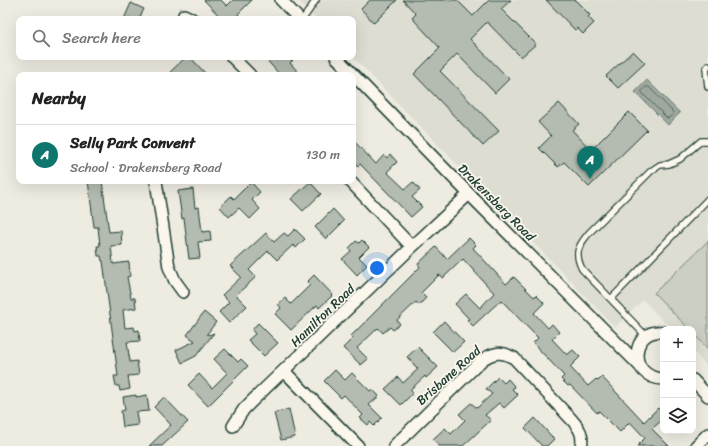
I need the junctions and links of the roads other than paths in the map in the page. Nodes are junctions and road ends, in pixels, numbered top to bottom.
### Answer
1 (281, 0) edge
2 (316, 0) edge
3 (296, 16) edge
4 (305, 16) edge
5 (234, 60) edge
6 (339, 60) edge
7 (708, 66) edge
8 (244, 72) edge
9 (351, 72) edge
10 (356, 78) edge
11 (708, 87) edge
12 (708, 141) edge
13 (156, 184) edge
14 (353, 184) edge
15 (469, 194) junction
16 (708, 199) edge
17 (412, 247) junction
18 (183, 292) dead end
19 (611, 298) junction
20 (660, 332) edge
21 (646, 336) junction
22 (639, 365) junction
23 (284, 371) junction
24 (660, 379) edge
25 (696, 383) edge
26 (708, 396) edge
27 (233, 426) dead end
28 (708, 434) edge
29 (358, 446) edge
30 (394, 446) edge
31 (581, 446) edge
32 (696, 446) edge

1 - 3 street
2 - 4 lane
5 - 8 street
6 - 9 street, Drakensberg Road
7 - 11 lane
10 - 15 street, Drakensberg Road
12 - 19 lane
13 - 18 street
14 - 17 street
15 - 17 street, Hamilton Road
15 - 22 street, Drakensberg Road
16 - 19 lane
17 - 23 street, Hamilton Road
19 - 21 lane
20 - 21 street
21 - 22 street
22 - 24 street, Drakensberg Road
23 - 27 street, Hamilton Road
23 - 29 street
25 - 26 street
28 - 32 street
30 - 31 street, Brisbane Road

